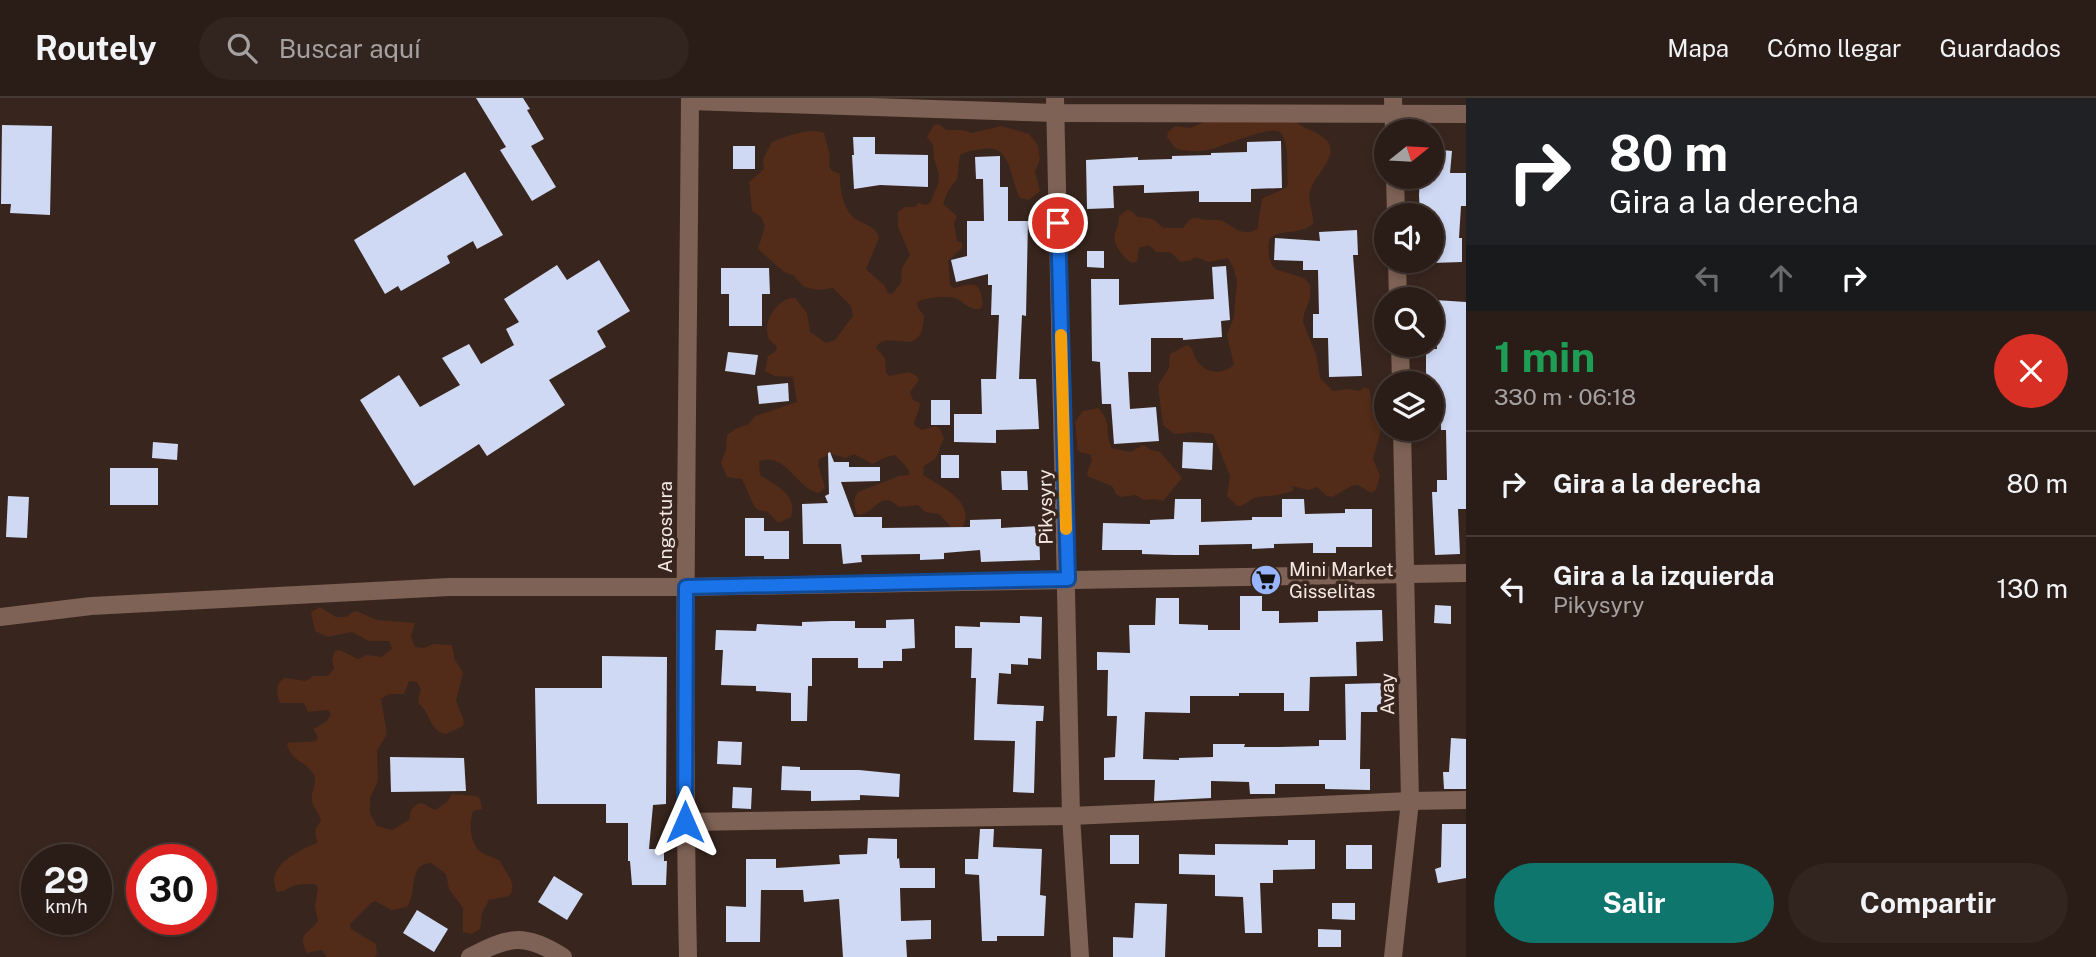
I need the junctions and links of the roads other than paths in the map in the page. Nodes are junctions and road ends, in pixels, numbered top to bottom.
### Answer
1 (690, 100) edge
2 (1055, 106) edge
3 (1393, 114) edge
4 (1466, 114) edge
5 (1402, 441) edge
6 (1466, 573) edge
7 (1406, 574) junction
8 (1068, 579) junction
9 (686, 587) junction
10 (0, 617) edge
11 (1466, 800) edge
12 (1410, 801) junction
13 (1071, 817) junction
14 (685, 822) junction
15 (470, 957) edge
16 (563, 957) edge
17 (688, 957) edge
18 (1080, 957) edge
19 (1393, 957) edge

1 - 2 street
1 - 9 street, Angostura
2 - 3 street
2 - 8 street, Pikysyry
3 - 4 street
5 - 7 street, Avay
6 - 7 street
7 - 8 street
7 - 12 street, Avay
8 - 9 street
8 - 13 street, Pikysyry
9 - 10 street
9 - 14 street, Angostura
11 - 12 street
12 - 13 street
12 - 19 street, Avay
13 - 14 street
13 - 18 street, Pikysyry
14 - 17 street, Angostura
15 - 16 street

